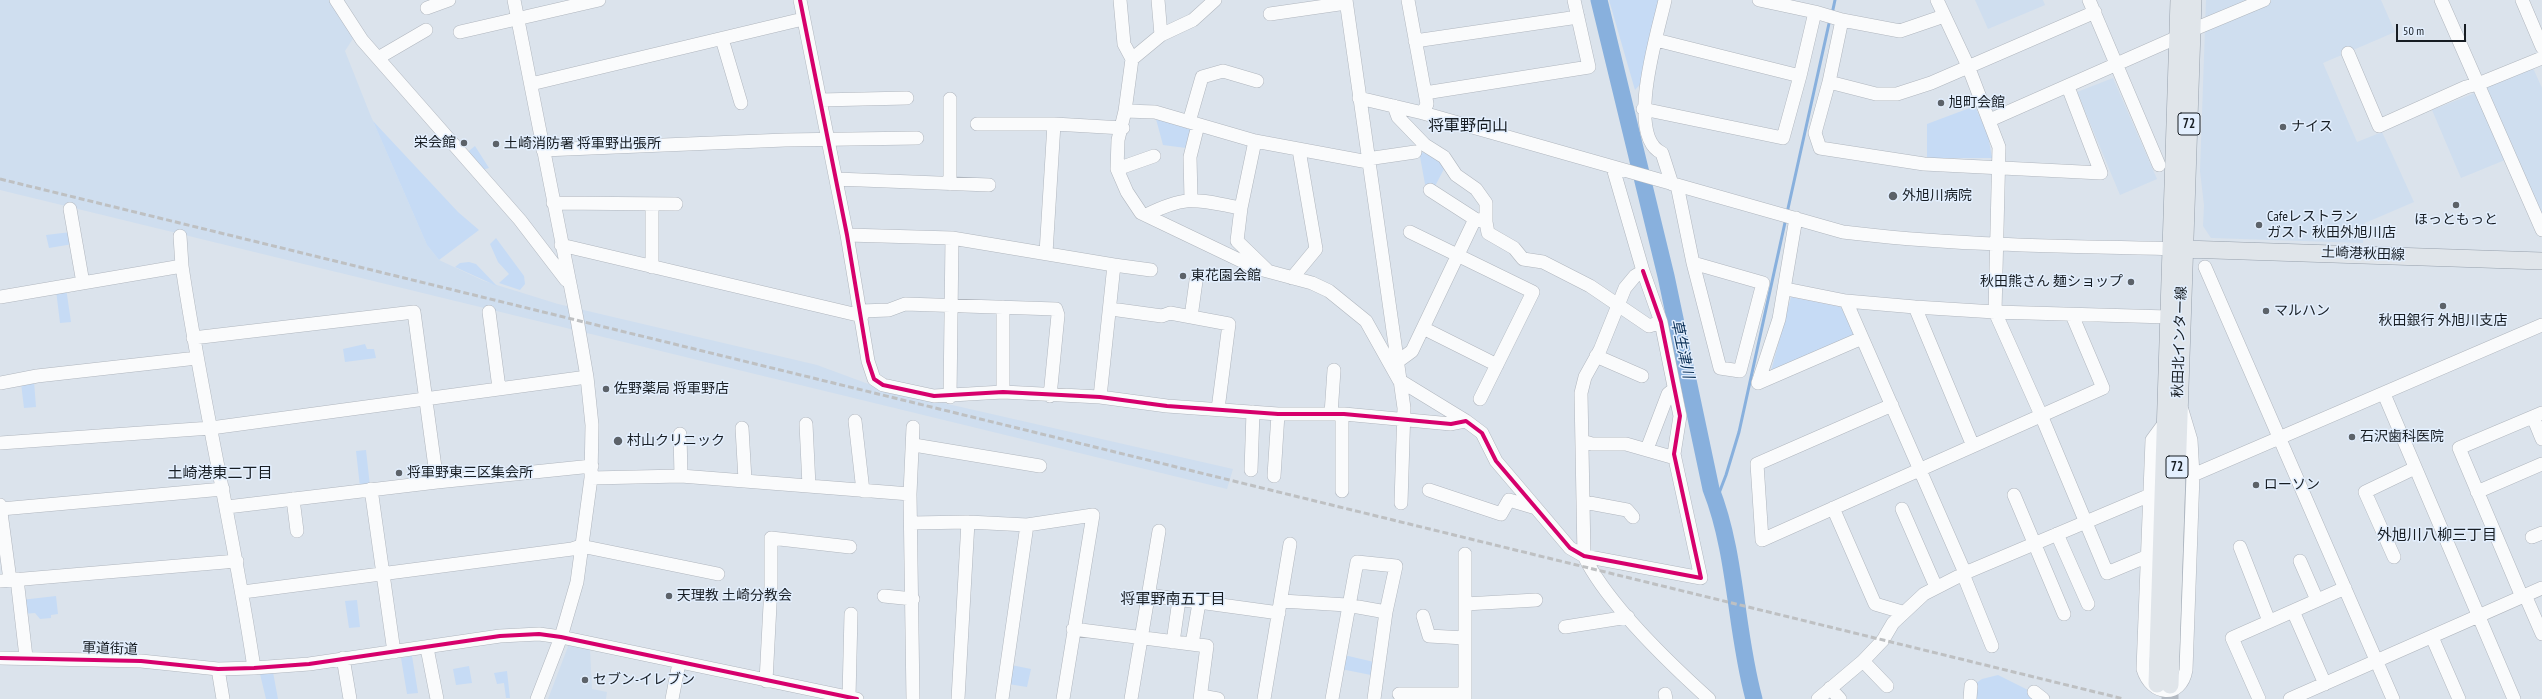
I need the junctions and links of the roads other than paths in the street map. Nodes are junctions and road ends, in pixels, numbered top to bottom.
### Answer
1 (336, 0) edge
2 (449, 0) edge
3 (514, 0) edge
4 (599, 0) edge
5 (800, 0) edge
6 (1120, 0) edge
7 (1158, 0) edge
8 (1408, 0) edge
9 (1574, 0) edge
10 (1665, 0) edge
11 (1759, 0) edge
12 (1937, 0) edge
13 (2179, 0) edge
14 (2193, 0) edge
15 (2264, 0) edge
16 (2441, 0) edge
17 (2522, 0) edge
18 (1211, 2) edge
19 (1346, 2) edge
20 (2092, 6) edge
21 (427, 8) dead end
22 (1270, 14) dead end
23 (1830, 16) junction
24 (1944, 16) junction
25 (1578, 17) junction
26 (517, 19) junction
27 (803, 19) junction
28 (426, 30) dead end
29 (460, 32) dead end
30 (2185, 33) junction
31 (1161, 35) junction
32 (722, 39) junction
33 (1656, 40) junction
34 (1415, 41) junction
35 (2542, 47) edge
36 (2348, 53) dead end
37 (378, 58) junction
38 (2542, 58) edge
39 (1132, 59) junction
40 (2116, 64) junction
41 (1968, 66) junction
42 (1800, 76) junction
43 (1257, 81) dead end
44 (1829, 82) junction
45 (531, 84) junction
46 (2478, 84) junction
47 (2068, 87) junction
48 (1425, 93) junction
49 (907, 98) dead end
50 (1359, 98) junction
51 (950, 99) dead end
52 (820, 100) junction
53 (740, 103) dead end
54 (1394, 106) junction
55 (1643, 109) junction
56 (1126, 111) junction
57 (1424, 113) junction
58 (1990, 120) junction
59 (1194, 123) junction
60 (977, 124) dead end
61 (1054, 124) junction
62 (1123, 128) junction
63 (917, 138) dead end
64 (828, 139) junction
65 (1254, 141) junction
66 (543, 150) junction
67 (1299, 150) junction
68 (1415, 152) dead end
69 (1154, 156) dead end
70 (1368, 161) junction
71 (2159, 165) dead end
72 (2000, 168) junction
73 (1117, 169) junction
74 (1618, 169) junction
75 (836, 179) junction
76 (950, 184) junction
77 (1672, 184) junction
78 (989, 185) dead end
79 (1430, 190) dead end
80 (1191, 198) junction
81 (553, 203) junction
82 (652, 204) junction
83 (676, 204) dead end
84 (1241, 208) junction
85 (70, 209) dead end
86 (1146, 215) junction
87 (1790, 216) junction
88 (1481, 221) junction
89 (2542, 230) edge
90 (1410, 232) dead end
91 (847, 235) junction
92 (180, 236) dead end
93 (952, 238) junction
94 (1996, 244) junction
95 (561, 245) junction
96 (2177, 249) junction
97 (1046, 253) junction
98 (1458, 255) junction
99 (2542, 261) edge
100 (1693, 263) junction
101 (1114, 265) junction
102 (182, 266) junction
103 (652, 267) junction
104 (2205, 267) dead end
105 (1151, 270) dead end
106 (1643, 271) junction
107 (1270, 272) junction
108 (1292, 278) junction
109 (1196, 281) dead end
110 (83, 283) junction
111 (569, 283) junction
112 (1786, 289) junction
113 (0, 294) edge
114 (1846, 301) junction
115 (951, 306) junction
116 (1618, 306) junction
117 (1003, 307) junction
118 (1915, 307) junction
119 (1111, 309) junction
120 (489, 312) dead end
121 (1995, 312) junction
122 (861, 313) junction
123 (2072, 315) junction
124 (1191, 317) junction
125 (2168, 317) junction
126 (1661, 322) junction
127 (2542, 325) edge
128 (1423, 328) junction
129 (193, 338) junction
130 (1862, 338) junction
131 (1596, 356) junction
132 (197, 358) junction
133 (1397, 362) junction
134 (1497, 365) junction
135 (1334, 370) dead end
136 (1642, 376) dead end
137 (587, 377) junction
138 (1400, 380) junction
139 (0, 383) edge
140 (499, 388) junction
141 (1674, 389) junction
142 (1003, 392) junction
143 (2384, 394) junction
144 (1050, 396) junction
145 (950, 397) junction
146 (1100, 397) junction
147 (425, 398) junction
148 (1480, 400) dead end
149 (1892, 405) junction
150 (1218, 409) junction
151 (1253, 412) junction
152 (1278, 414) junction
153 (1336, 414) junction
154 (2041, 415) junction
155 (2538, 415) edge
156 (1404, 420) junction
157 (855, 421) dead end
158 (1466, 421) junction
159 (2166, 421) junction
160 (806, 424) dead end
161 (913, 427) dead end
162 (211, 428) junction
163 (742, 428) dead end
164 (680, 434) dead end
165 (2280, 438) junction
166 (2184, 439) junction
167 (2542, 439) edge
168 (1582, 441) junction
169 (0, 443) edge
170 (914, 445) junction
171 (1973, 446) junction
172 (1647, 449) junction
173 (1675, 458) junction
174 (2542, 464) edge
175 (1040, 466) dead end
176 (2415, 468) junction
177 (1250, 470) dead end
178 (1919, 470) junction
179 (592, 472) junction
180 (2193, 475) junction
181 (681, 476) junction
182 (1274, 476) dead end
183 (745, 480) junction
184 (437, 482) junction
185 (809, 486) junction
186 (223, 489) junction
187 (371, 489) junction
188 (1429, 490) dead end
189 (863, 491) junction
190 (1342, 491) dead end
191 (2477, 492) junction
192 (910, 494) junction
193 (2014, 495) dead end
194 (2150, 495) junction
195 (293, 499) junction
196 (1584, 502) junction
197 (1401, 503) dead end
198 (0, 507) edge
199 (227, 507) junction
200 (1536, 508) junction
201 (1833, 508) junction
202 (1902, 509) dead end
203 (1633, 517) dead end
204 (968, 522) junction
205 (912, 523) junction
206 (2085, 523) junction
207 (1027, 525) junction
208 (298, 531) dead end
209 (1159, 531) dead end
210 (2057, 534) junction
211 (1290, 544) dead end
212 (2035, 544) junction
213 (581, 546) junction
214 (850, 546) dead end
215 (2240, 547) dead end
216 (1466, 554) dead end
217 (1584, 556) junction
218 (2148, 556) junction
219 (2394, 557) dead end
220 (237, 561) junction
221 (2300, 561) dead end
222 (1964, 573) junction
223 (718, 574) dead end
224 (384, 575) junction
225 (9, 580) edge
226 (1936, 587) junction
227 (2345, 588) junction
228 (2542, 588) edge
229 (243, 592) junction
230 (1148, 595) junction
231 (884, 596) dead end
232 (2524, 596) junction
233 (913, 599) junction
234 (1179, 600) junction
235 (1536, 600) dead end
236 (2317, 600) junction
237 (1199, 603) junction
238 (1465, 604) junction
239 (2088, 604) dead end
240 (1347, 605) junction
241 (1280, 607) junction
242 (2293, 611) junction
243 (1386, 612) junction
244 (1902, 612) junction
245 (850, 614) dead end
246 (2064, 614) dead end
247 (1423, 616) dead end
248 (1628, 616) junction
249 (2478, 616) junction
250 (2269, 621) junction
251 (1565, 627) dead end
252 (1073, 629) junction
253 (2542, 634) edge
254 (561, 637) junction
255 (2432, 637) junction
256 (1141, 638) junction
257 (1465, 638) junction
258 (1173, 642) junction
259 (1192, 644) junction
260 (1992, 646) dead end
261 (427, 648) junction
262 (394, 652) junction
263 (26, 657) junction
264 (0, 658) edge
265 (343, 658) junction
266 (1863, 661) junction
267 (2376, 661) junction
268 (679, 663) junction
269 (254, 668) junction
270 (218, 669) junction
271 (766, 681) junction
272 (2325, 684) junction
273 (1887, 686) dead end
274 (1830, 688) junction
275 (1399, 694) dead end
276 (1465, 697) edge
277 (846, 698) edge
278 (1201, 698) edge
279 (223, 699) edge
280 (350, 699) edge
281 (437, 699) edge
282 (537, 699) edge
283 (672, 699) edge
284 (912, 699) edge
285 (958, 699) edge
286 (1002, 699) edge
287 (1063, 699) edge
288 (1131, 699) edge
289 (1218, 699) edge
290 (1264, 699) edge
291 (1332, 699) edge
292 (1374, 699) edge
293 (1710, 699) edge
294 (1818, 699) edge
295 (1840, 699) edge
296 (2259, 699) edge
297 (2290, 699) edge
298 (2393, 699) edge
299 (2460, 699) edge
300 (2514, 699) edge

1 - 37 street
2 - 21 street
3 - 26 street
4 - 26 street
5 - 27 street
6 - 39 street
7 - 31 street
8 - 34 street
9 - 25 street
10 - 33 street
11 - 23 street
12 - 24 street
13 - 30 main road, 秋田北インター線 / 72
14 - 30 main road, 秋田北インター線 / 72
15 - 30 street
16 - 46 street
17 - 35 street
18 - 31 street
19 - 22 street
19 - 50 street
20 - 40 street
20 - 41 street
23 - 24 street
23 - 42 street
23 - 44 street
24 - 41 street
25 - 34 street
25 - 48 street
26 - 29 street
26 - 45 street
27 - 32 street
27 - 52 street
28 - 37 street
30 - 40 street
30 - 96 main road, 秋田北インター線 / 72
31 - 39 street
32 - 45 street
32 - 53 street
33 - 42 street
33 - 55 street
34 - 48 street
36 - 46 street
37 - 111 street
38 - 46 street
39 - 56 street
40 - 47 street
40 - 71 street
41 - 44 street
41 - 58 street
42 - 55 street
43 - 59 street
44 - 72 street
45 - 66 street
46 - 89 street
47 - 58 street
47 - 72 street
48 - 57 street
49 - 52 street
50 - 54 street
50 - 70 street
51 - 76 street
52 - 64 street
54 - 57 street
54 - 88 street
55 - 77 street
56 - 59 street
56 - 62 street
57 - 74 street
58 - 72 street
59 - 65 street
59 - 80 street
60 - 61 street
61 - 62 street
61 - 97 street
62 - 73 street
63 - 64 street
64 - 66 street
64 - 75 street
65 - 67 street
65 - 84 street
66 - 81 street
67 - 70 street
67 - 108 street
68 - 70 street
69 - 73 street
70 - 133 street
72 - 94 street
73 - 86 street
74 - 77 street
74 - 106 street
75 - 76 street
75 - 91 street
76 - 78 street
77 - 87 street
77 - 100 street
79 - 88 street
80 - 84 street
80 - 86 street
81 - 82 street
81 - 95 street
82 - 83 street
82 - 103 street
84 - 107 street
85 - 110 street
86 - 107 street
87 - 94 street
87 - 112 street
88 - 98 street
88 - 116 street
90 - 98 street
91 - 93 street
91 - 122 street
92 - 102 street
93 - 97 street
93 - 115 street
94 - 96 street
94 - 121 street
95 - 103 street
95 - 111 street
96 - 99 main road, 土崎港秋田線
96 - 125 main road, 秋田北インター線 / 72
96 - 166 main road, 秋田北インター線 / 72
97 - 101 street
98 - 128 street
98 - 134 street
100 - 100 street
101 - 105 street
101 - 119 street
102 - 110 street
102 - 129 street
103 - 122 street
104 - 165 street
106 - 116 street
106 - 126 street
107 - 108 street
108 - 138 street
109 - 124 street
110 - 113 street
111 - 137 street
112 - 114 street
112 - 130 street
114 - 118 street
114 - 130 street
115 - 117 street
115 - 122 street
115 - 145 street
116 - 126 street
116 - 131 street
117 - 142 street
117 - 144 street
118 - 121 street
118 - 171 street
119 - 124 street
119 - 146 street
120 - 140 street
121 - 123 street
121 - 154 street
122 - 145 street
123 - 125 street
123 - 154 street
124 - 150 street
125 - 159 main road, 秋田北インター線 / 72
126 - 141 street
127 - 143 street
128 - 133 street
128 - 134 street
129 - 132 street
129 - 147 street
130 - 149 street
131 - 136 street
131 - 168 street
132 - 139 street
132 - 162 street
133 - 138 street
134 - 148 street
135 - 153 street
137 - 140 street
137 - 179 street
138 - 156 street
138 - 158 street
140 - 147 street
141 - 172 street
141 - 173 street
142 - 144 street
142 - 145 street
143 - 165 street
143 - 176 street
144 - 146 street
146 - 150 street
147 - 162 street
147 - 184 street
149 - 178 street
149 - 201 street
150 - 151 street
151 - 152 street
151 - 177 street
152 - 153 street
152 - 182 street
153 - 156 street
153 - 190 street
154 - 171 street
154 - 206 street
155 - 167 street
155 - 191 street
156 - 158 street
156 - 197 street
157 - 189 street
158 - 200 street
159 - 166 main road, 秋田北インター線 / 72
159 - 194 street
160 - 185 street
161 - 170 street
162 - 169 street
162 - 186 street
163 - 183 street
164 - 181 street
165 - 180 street
165 - 227 street
166 - 180 street
168 - 172 street
168 - 196 street
170 - 175 street
170 - 192 street
171 - 178 street
172 - 173 street
173 - 217 street
174 - 191 street
176 - 219 street
176 - 249 street
178 - 201 street
178 - 222 street
179 - 181 street
179 - 184 street
179 - 213 street
180 - 218 street
181 - 183 street
183 - 185 street
184 - 187 street
185 - 189 street
186 - 198 street
186 - 199 street
187 - 195 street
187 - 224 street
188 - 200 street
189 - 192 street
191 - 232 street
192 - 205 street
193 - 212 street
194 - 206 street
194 - 218 street
195 - 199 street
195 - 208 street
196 - 203 street
196 - 217 street
198 - 225 street
199 - 220 street
200 - 217 street
201 - 244 street
202 - 226 street
204 - 205 street
204 - 207 street
204 - 285 street
205 - 233 street
206 - 210 street
206 - 218 street
207 - 252 street
207 - 286 street
209 - 230 street
210 - 212 street
210 - 239 street
211 - 241 street
212 - 222 street
212 - 246 street
213 - 223 street
213 - 224 street
213 - 254 street
214 - 271 street
215 - 250 street
216 - 238 street
217 - 248 street
220 - 225 street
220 - 229 street
221 - 236 street
222 - 226 street
222 - 260 street
224 - 229 street
224 - 262 street
225 - 263 street
226 - 244 street
227 - 236 street
227 - 267 street
228 - 232 street
229 - 269 street
230 - 234 street
230 - 256 street
231 - 233 street
232 - 249 street
232 - 253 street
233 - 284 street
234 - 237 street
234 - 258 street
235 - 238 street
236 - 242 street
237 - 241 street
237 - 259 street
238 - 257 street
240 - 241 street
240 - 243 street
240 - 243 street
240 - 291 street
241 - 290 street
242 - 250 street
242 - 272 street
243 - 292 street
244 - 266 street
245 - 277 street
247 - 257 street
248 - 251 street
248 - 293 street
249 - 255 street
249 - 300 street
250 - 296 street
252 - 256 street
252 - 287 street
254 - 261 street, 軍道街道
254 - 268 street, 軍道街道
254 - 282 street
255 - 267 street
255 - 299 street
256 - 258 street
256 - 288 street
257 - 276 street
258 - 259 street
259 - 278 street
261 - 262 street, 軍道街道
261 - 281 street
262 - 265 street, 軍道街道
263 - 264 street, 軍道街道
263 - 270 street, 軍道街道
265 - 269 street, 軍道街道
265 - 280 street
266 - 273 street
266 - 274 street
267 - 272 street
267 - 298 street
268 - 271 street, 軍道街道
268 - 283 street
269 - 270 street, 軍道街道
270 - 279 street
271 - 277 street, 軍道街道
272 - 297 street
274 - 294 street
274 - 295 street
275 - 276 street
278 - 289 street

